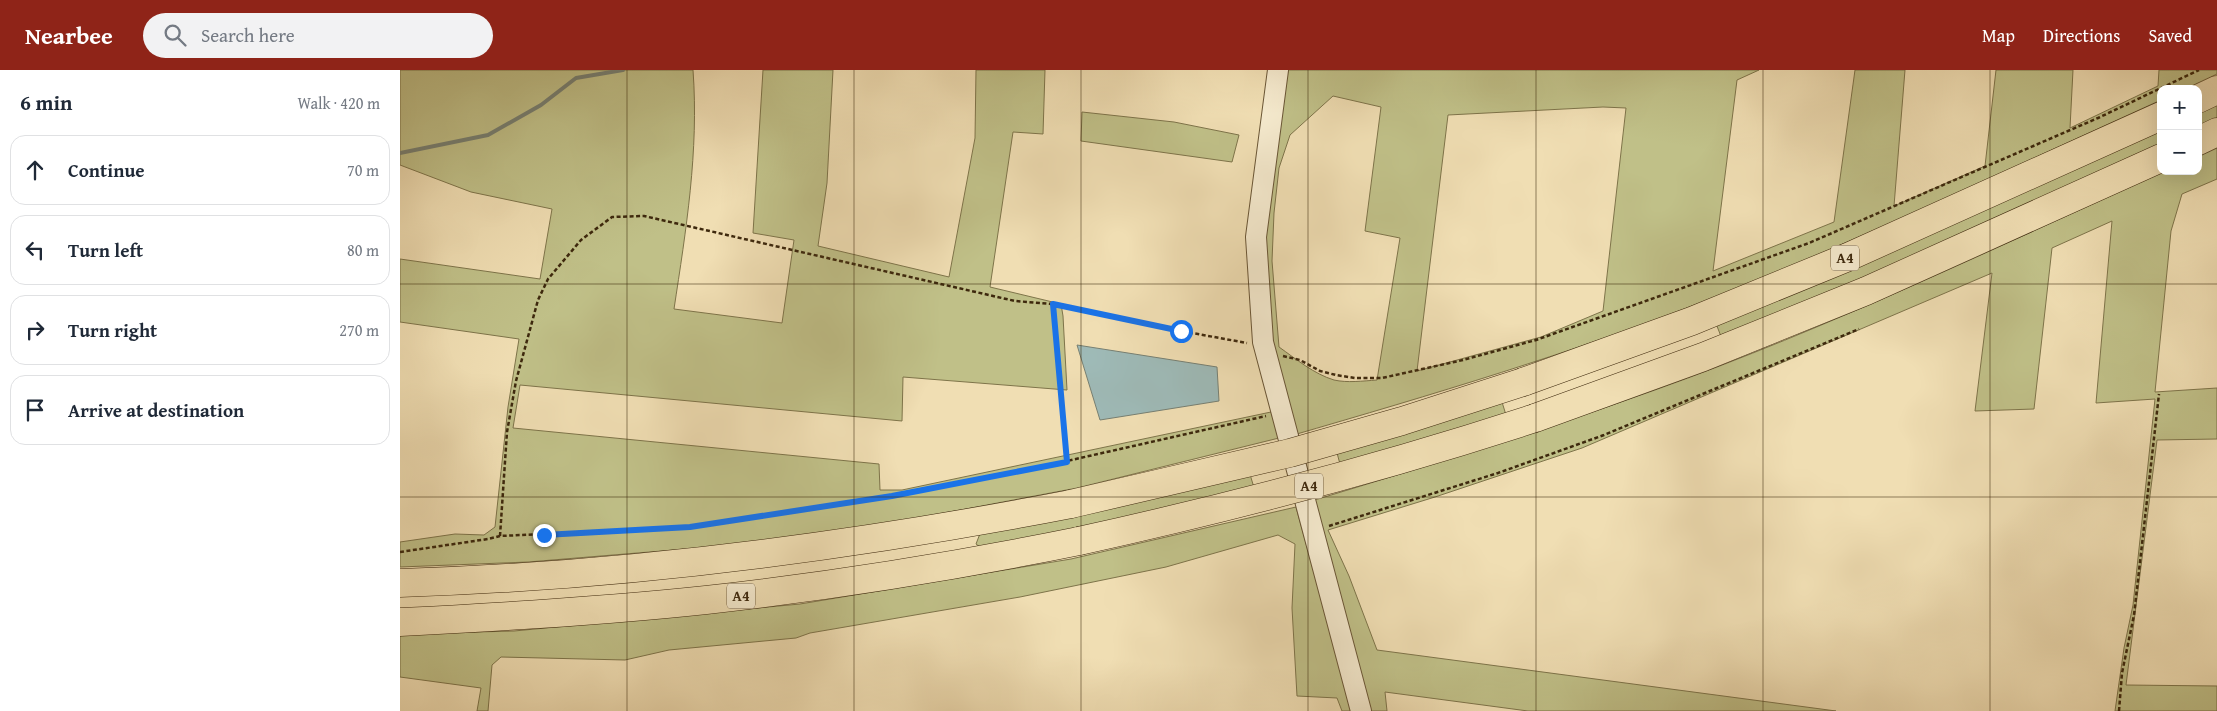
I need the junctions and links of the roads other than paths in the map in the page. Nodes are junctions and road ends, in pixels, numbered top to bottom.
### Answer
1 (1278, 70) edge
2 (2217, 90) edge
3 (2202, 97) edge
4 (2157, 118) edge
5 (2217, 132) edge
6 (2202, 139) edge
7 (2157, 160) edge
8 (400, 583) edge
9 (400, 622) edge
10 (1360, 711) edge

1 - 10 street
2 - 3 highway
4 - 8 highway, A4, bridge
5 - 6 highway
7 - 9 highway, A4, bridge

